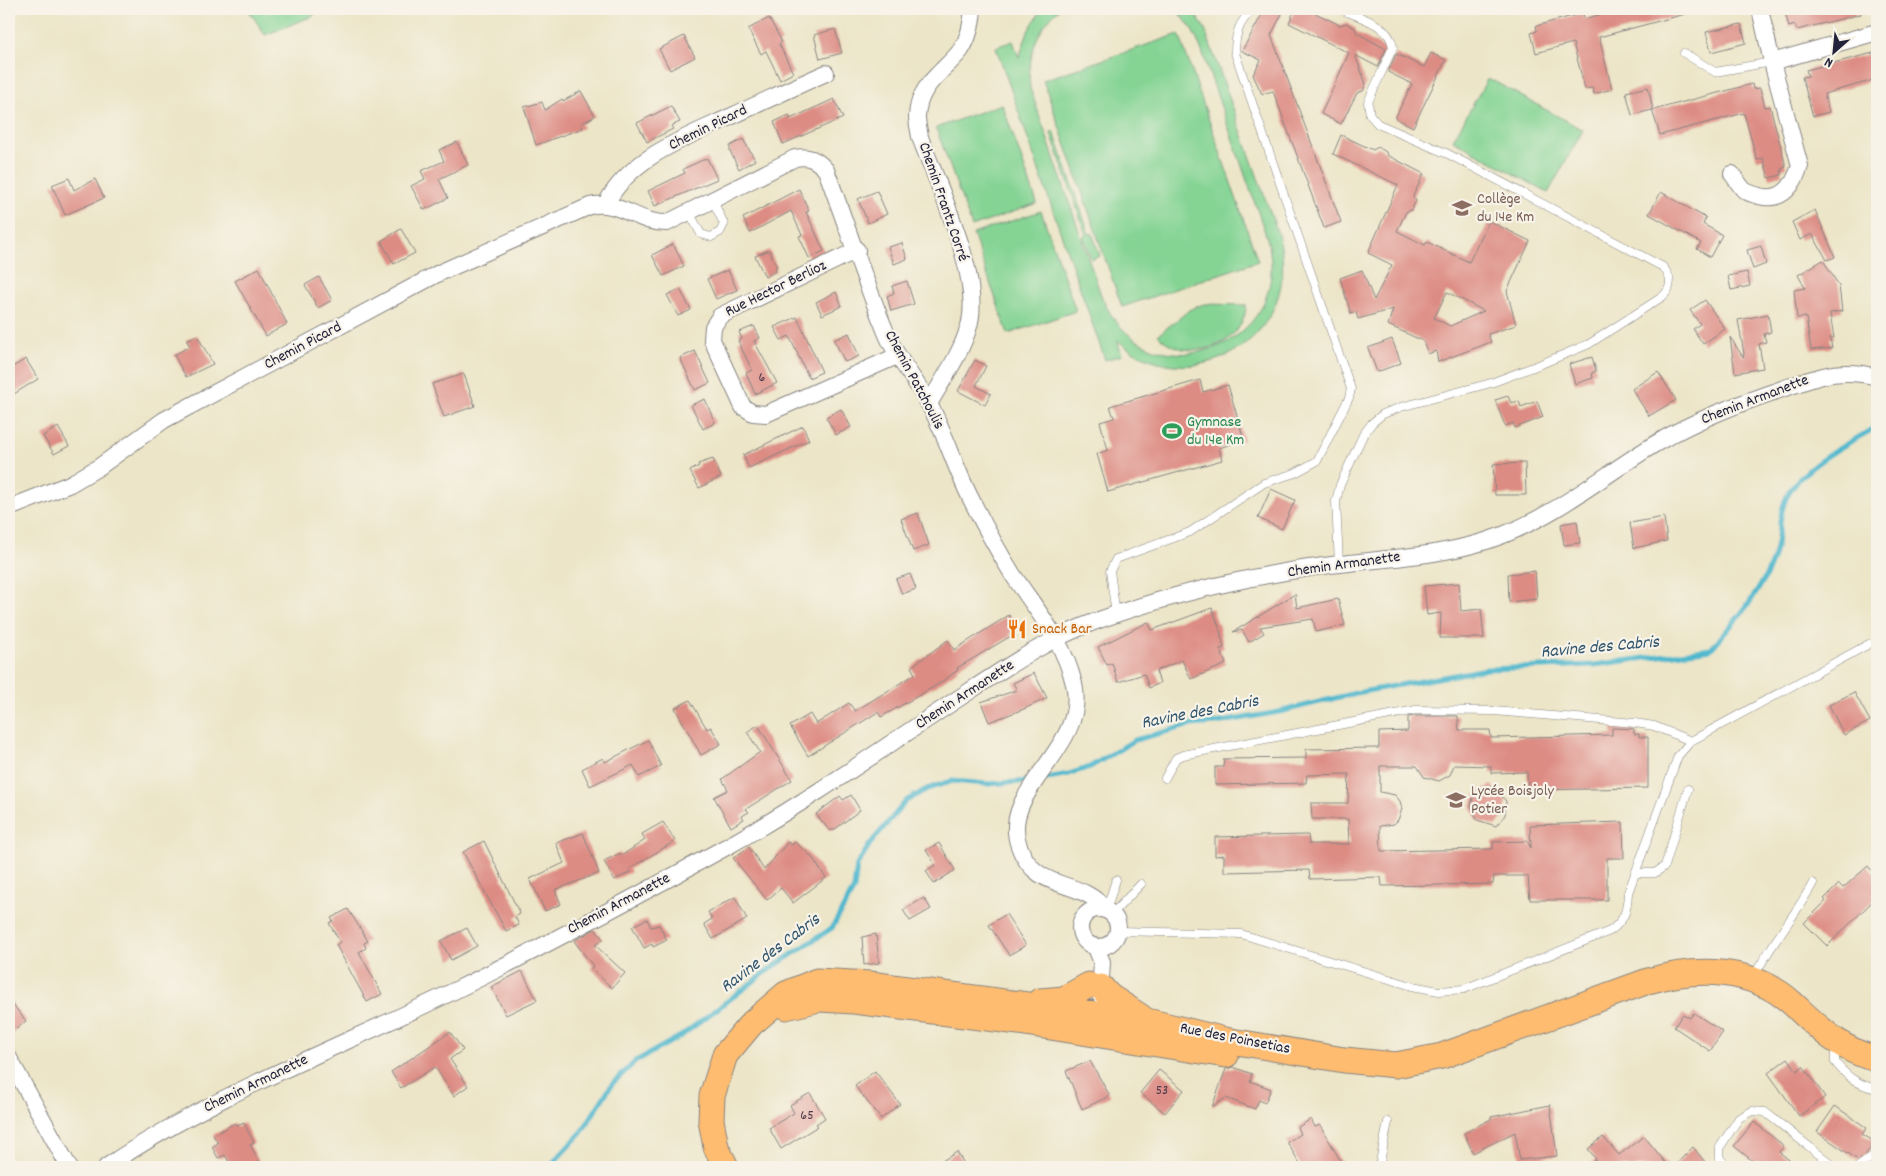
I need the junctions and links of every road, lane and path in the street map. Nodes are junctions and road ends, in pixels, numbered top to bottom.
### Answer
1 (973, 9) edge
2 (1253, 9) edge
3 (1340, 9) edge
4 (1760, 9) edge
5 (1877, 32) edge
6 (1684, 53) dead end
7 (1772, 62) junction
8 (826, 73) dead end
9 (1732, 174) dead end
10 (712, 199) junction
11 (606, 204) junction
12 (689, 212) junction
13 (857, 250) junction
14 (897, 356) junction
15 (1877, 377) edge
16 (929, 404) junction
17 (9, 508) edge
18 (1339, 564) junction
19 (1116, 615) junction
20 (1058, 639) junction
21 (1869, 644) dead end
22 (1691, 741) junction
23 (1165, 778) dead end
24 (1688, 790) dead end
25 (1635, 873) junction
26 (1116, 880) dead end
27 (1813, 883) dead end
28 (1141, 884) dead end
29 (1062, 886) junction
30 (1109, 912) junction
31 (1083, 918) junction
32 (1118, 931) junction
33 (1099, 950) junction
34 (1700, 972) junction
35 (1752, 980) junction
36 (1095, 986) junction
37 (1014, 1011) junction
38 (1147, 1021) junction
39 (1094, 1022) junction
40 (1836, 1042) junction
41 (9, 1058) edge
42 (1877, 1059) edge
43 (1877, 1089) edge
44 (1388, 1122) dead end
45 (1877, 1153) edge
46 (69, 1167) edge
47 (106, 1167) edge
48 (726, 1167) edge
49 (1379, 1167) edge
50 (1730, 1167) edge
51 (1835, 1167) edge
52 (1858, 1167) edge

1 - 16 street, Chemin Frantz Corré
2 - 19 lane
3 - 18 lane
4 - 7 street
5 - 7 street
6 - 7 lane
7 - 9 street
8 - 11 street, Chemin Picard
10 - 12 street
10 - 12 lane
10 - 13 street, Chemin Patchoulis
11 - 12 street
11 - 17 street, Chemin Picard
13 - 14 street, Chemin Patchoulis
13 - 14 street, Rue Hector Berlioz
14 - 16 street, Chemin Patchoulis
15 - 18 street, Chemin Armanette
16 - 20 street, Chemin Patchoulis
18 - 19 street, Chemin Armanette
19 - 20 street, Chemin Armanette
20 - 29 street, Chemin Patchoulis
20 - 47 street, Chemin Armanette
21 - 22 lane
22 - 23 lane
22 - 25 lane
24 - 25 lane
25 - 32 lane
26 - 30 lane
27 - 35 lane
28 - 30 lane
29 - 30 street
29 - 31 street
30 - 31 street
30 - 32 street
31 - 33 street
32 - 33 street
33 - 36 street
34 - 35 main road, Rue des Poinsetias
34 - 38 main road, Rue des Poinsetias
34 - 39 main road, Rue des Poinsetias
35 - 40 main road, Rue des Poinsetias
36 - 37 main road
36 - 38 main road
36 - 39 street
37 - 39 main road, Rue des Poinsetias
37 - 48 main road, Rue des Poinsetias
38 - 39 main road, Rue des Poinsetias
40 - 42 main road, Rue des Poinsetias
40 - 43 lane
41 - 46 street
44 - 49 lane
45 - 52 lane
50 - 51 lane

